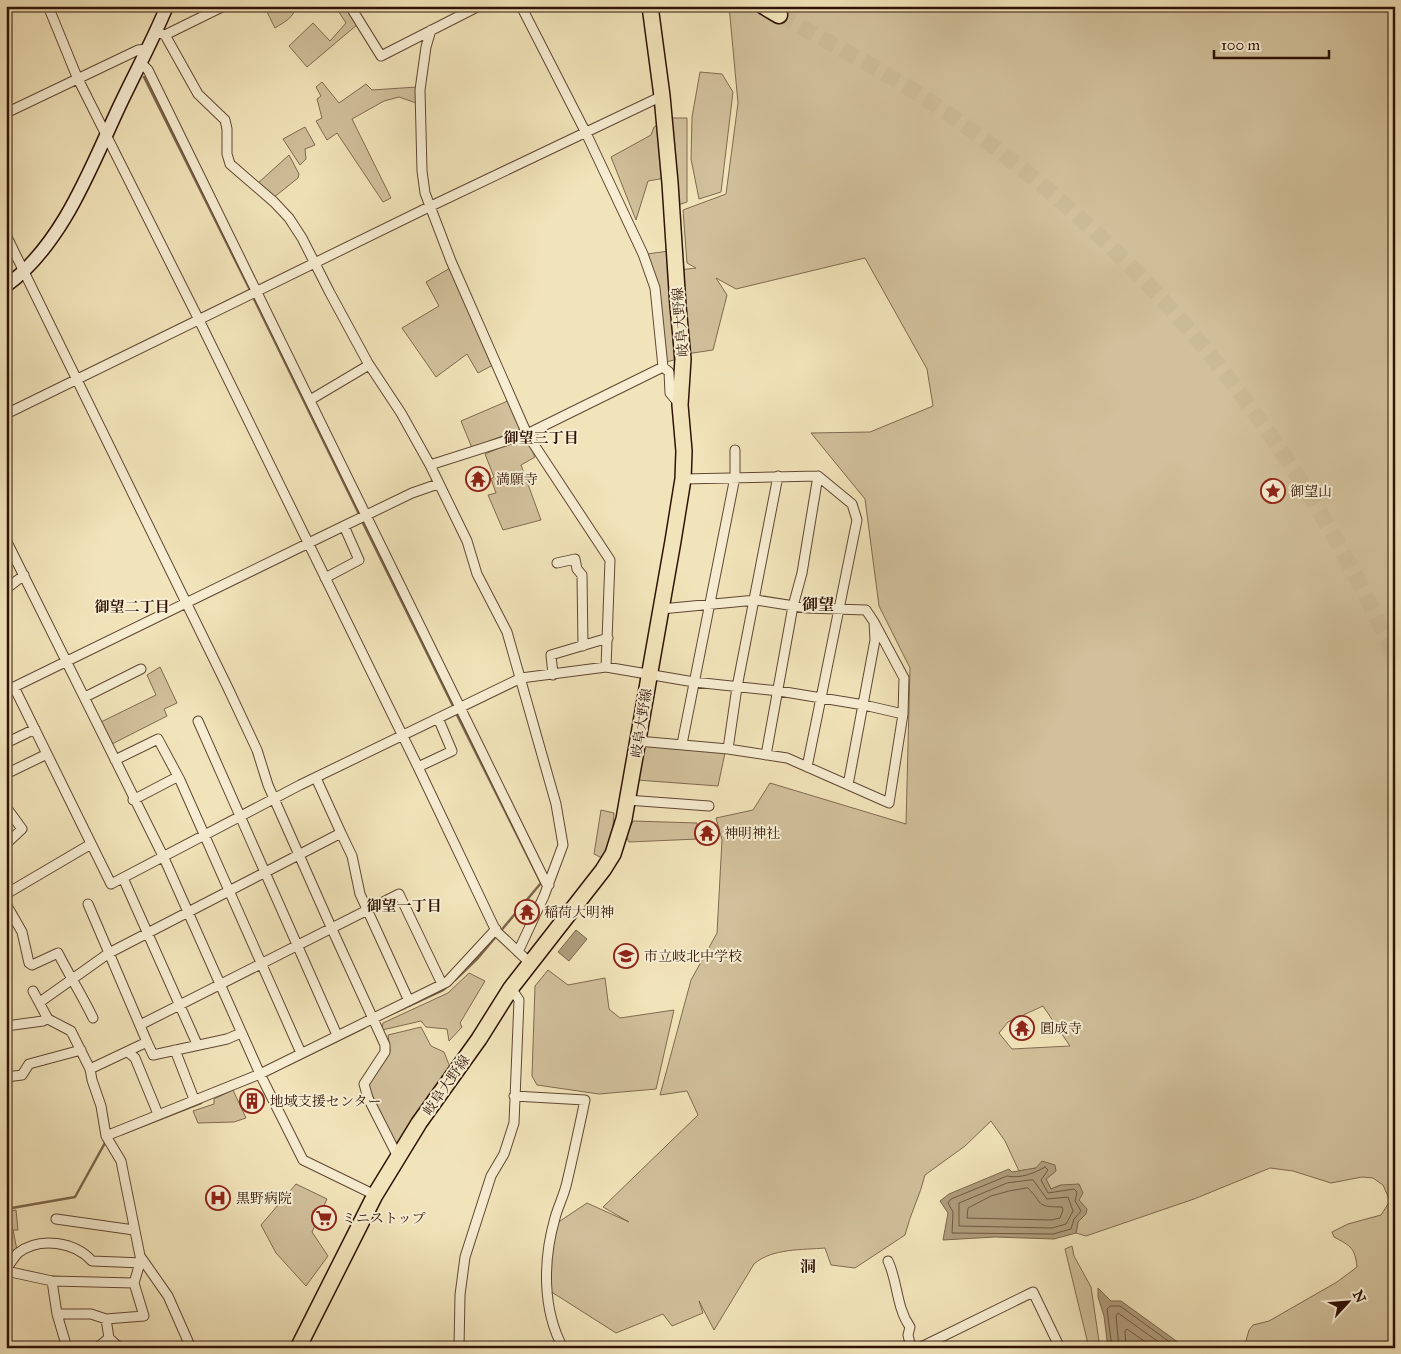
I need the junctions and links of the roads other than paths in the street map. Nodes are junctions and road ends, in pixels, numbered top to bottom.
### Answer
1 (48, 6) edge
2 (167, 6) edge
3 (224, 6) edge
4 (350, 6) edge
5 (478, 6) edge
6 (521, 6) edge
7 (650, 6) edge
8 (764, 6) edge
9 (779, 15) tunnel mouth
10 (431, 30) junction
11 (160, 34) junction
12 (146, 48) junction
13 (140, 62) junction
14 (77, 78) junction
15 (662, 96) junction
16 (6, 113) edge
17 (586, 133) junction
18 (106, 134) junction
19 (429, 206) junction
20 (6, 234) edge
21 (314, 264) junction
22 (25, 272) junction
23 (6, 286) edge
24 (257, 292) junction
25 (199, 320) junction
26 (370, 365) junction
27 (663, 367) junction
28 (78, 379) junction
29 (310, 400) junction
30 (680, 405) junction
31 (6, 414) edge
32 (527, 434) junction
33 (735, 450) dead end
34 (430, 465) junction
35 (778, 476) junction
36 (818, 476) junction
37 (735, 477) junction
38 (682, 479) junction
39 (438, 484) junction
40 (366, 515) junction
41 (344, 526) junction
42 (6, 540) edge
43 (308, 544) junction
44 (557, 563) dead end
45 (24, 575) junction
46 (325, 578) junction
47 (6, 589) edge
48 (753, 600) junction
49 (188, 603) junction
50 (710, 605) junction
51 (793, 606) junction
52 (661, 609) junction
53 (840, 609) junction
54 (874, 622) junction
55 (608, 638) junction
56 (584, 646) junction
57 (67, 662) junction
58 (606, 667) junction
59 (141, 669) dead end
60 (649, 674) junction
61 (553, 675) junction
62 (521, 678) junction
63 (694, 682) junction
64 (737, 687) junction
65 (779, 692) junction
66 (84, 697) junction
67 (822, 698) junction
68 (864, 705) junction
69 (460, 707) junction
70 (903, 714) junction
71 (438, 718) junction
72 (198, 721) dead end
73 (35, 729) junction
74 (401, 735) junction
75 (638, 741) junction
76 (6, 743) edge
77 (682, 744) junction
78 (728, 749) junction
79 (47, 754) junction
80 (766, 755) junction
81 (115, 760) junction
82 (418, 767) junction
83 (807, 767) junction
84 (10, 772) dead end
85 (177, 777) junction
86 (316, 778) junction
87 (848, 785) junction
88 (275, 798) junction
89 (134, 800) junction
90 (627, 800) junction
91 (709, 806) dead end
92 (6, 807) edge
93 (240, 816) junction
94 (341, 832) junction
95 (205, 836) junction
96 (6, 844) edge
97 (91, 844) junction
98 (300, 854) junction
99 (164, 858) junction
100 (265, 872) junction
101 (123, 878) junction
102 (549, 884) junction
103 (229, 892) junction
104 (6, 894) edge
105 (6, 904) edge
106 (88, 904) dead end
107 (367, 910) junction
108 (188, 913) junction
109 (331, 927) junction
110 (496, 929) junction
111 (148, 934) junction
112 (297, 945) junction
113 (518, 952) junction
114 (109, 953) junction
115 (530, 962) junction
116 (262, 963) junction
117 (72, 979) junction
118 (219, 984) junction
119 (442, 984) junction
120 (511, 988) junction
121 (33, 991) dead end
122 (408, 1001) junction
123 (40, 1002) junction
124 (180, 1005) junction
125 (47, 1017) junction
126 (93, 1018) dead end
127 (372, 1018) junction
128 (140, 1025) junction
129 (6, 1026) edge
130 (241, 1033) junction
131 (337, 1035) junction
132 (147, 1042) junction
133 (197, 1044) junction
134 (81, 1050) junction
135 (175, 1050) junction
136 (128, 1052) junction
137 (301, 1053) junction
138 (90, 1069) junction
139 (260, 1074) junction
140 (6, 1077) edge
141 (514, 1096) junction
142 (194, 1100) junction
143 (158, 1114) junction
144 (106, 1136) junction
145 (398, 1157) junction
146 (375, 1194) junction
147 (56, 1219) dead end
148 (134, 1230) junction
149 (888, 1261) dead end
150 (142, 1263) junction
151 (6, 1270) edge
152 (52, 1282) junction
153 (134, 1283) junction
154 (58, 1314) junction
155 (106, 1319) junction
156 (109, 1338) junction
157 (67, 1348) edge
158 (97, 1348) edge
159 (120, 1348) edge
160 (191, 1348) edge
161 (298, 1348) edge
162 (459, 1348) edge
163 (563, 1348) edge
164 (912, 1348) edge
165 (918, 1348) edge
166 (1060, 1348) edge

1 - 14 street
2 - 11 street
3 - 11 street
4 - 10 street
5 - 10 street
6 - 17 street
7 - 15 main road, 岐阜大野線
8 - 9 highway
10 - 19 street
11 - 12 street
11 - 21 street
12 - 13 street
12 - 14 street
13 - 18 street
13 - 24 street
14 - 16 street
14 - 18 street
15 - 17 street
15 - 30 main road, 岐阜大野線
17 - 19 street
17 - 27 street
18 - 22 street
18 - 25 street
19 - 21 street
19 - 32 street
20 - 22 street
21 - 24 street
21 - 26 street
22 - 23 street
22 - 28 street
24 - 25 street
24 - 29 street
25 - 28 street
25 - 43 street
26 - 29 street
26 - 34 street
27 - 30 street
27 - 32 street
28 - 31 street
28 - 49 street
29 - 40 street
30 - 38 main road, 岐阜大野線
32 - 34 street
32 - 55 street
33 - 37 street
34 - 39 street
35 - 36 street
35 - 37 street
35 - 48 street
36 - 51 street
36 - 53 street
37 - 38 street
37 - 50 street
38 - 52 main road, 岐阜大野線
39 - 40 street
39 - 62 street
40 - 41 street
40 - 69 street
41 - 43 street
41 - 46 street
42 - 45 street
43 - 46 street
43 - 49 street
44 - 56 street
45 - 47 street
45 - 57 street
46 - 74 street
48 - 50 street
48 - 51 street
48 - 64 street
49 - 57 street
49 - 88 street
50 - 52 street
50 - 63 street
51 - 53 street
51 - 65 street
52 - 60 main road, 岐阜大野線
53 - 54 street
53 - 67 street
54 - 68 street
54 - 70 street
55 - 56 street
55 - 58 street
56 - 61 street
57 - 66 street
57 - 73 street
58 - 60 street
58 - 61 street
59 - 66 street
60 - 63 street
60 - 75 main road, 岐阜大野線
61 - 62 street
62 - 69 street
62 - 102 street
63 - 64 street
63 - 77 street
64 - 65 street
64 - 78 street
65 - 67 street
65 - 80 street
66 - 81 street
67 - 68 street
67 - 83 street
68 - 70 street
68 - 87 street
69 - 71 street
69 - 102 street
70 - 87 street
71 - 74 street
71 - 82 street
72 - 93 street
73 - 76 street
73 - 79 street
74 - 82 street
74 - 86 street
75 - 77 street
75 - 90 main road, 岐阜大野線
77 - 78 street
78 - 80 street
79 - 84 street
79 - 97 street
80 - 83 street
81 - 85 street
81 - 89 street
82 - 110 street
83 - 87 street
85 - 89 street
85 - 95 street
86 - 88 street
86 - 94 street
88 - 93 street
88 - 98 street
89 - 99 street
90 - 91 street
90 - 115 main road, 岐阜大野線
92 - 96 street
93 - 95 street
93 - 100 street
94 - 98 street
94 - 107 street
95 - 99 street
95 - 103 street
97 - 101 street
97 - 104 street
98 - 100 street
98 - 109 street
99 - 101 street
99 - 108 street
100 - 103 street
100 - 112 street
101 - 111 street
102 - 113 street
103 - 108 street
103 - 116 street
105 - 117 street
106 - 114 street
107 - 109 street
107 - 119 street
107 - 122 street
108 - 111 street
108 - 118 street
109 - 112 street
109 - 127 street
110 - 113 street
110 - 119 street
111 - 114 street
111 - 124 street
112 - 116 street
112 - 131 street
113 - 115 street
114 - 117 street
114 - 128 street
115 - 120 main road, 岐阜大野線
116 - 118 street
116 - 137 street
117 - 123 street
117 - 126 street
118 - 124 street
118 - 130 street
119 - 122 street
120 - 141 street
120 - 145 main road, 岐阜大野線
121 - 123 street
122 - 127 street
123 - 125 street
124 - 128 street
124 - 133 street
125 - 129 street
125 - 134 street
127 - 131 street
127 - 145 street
128 - 132 street
130 - 133 street
130 - 139 street
131 - 137 street
132 - 135 street
132 - 136 street
133 - 135 street
134 - 138 street
134 - 140 street
135 - 142 street
136 - 138 street
136 - 143 street
137 - 139 street
138 - 144 street
139 - 142 street
139 - 146 street
141 - 162 street
141 - 163 street
142 - 143 street
143 - 144 street
144 - 148 street
145 - 146 main road, 岐阜大野線
146 - 161 main road, 岐阜大野線
147 - 148 street
148 - 150 street
149 - 164 street
150 - 151 street
150 - 153 street
150 - 160 street
151 - 152 street
152 - 153 street
152 - 154 street
153 - 155 street
154 - 155 street
154 - 157 street
155 - 156 street
156 - 158 street
156 - 159 street
165 - 166 street

